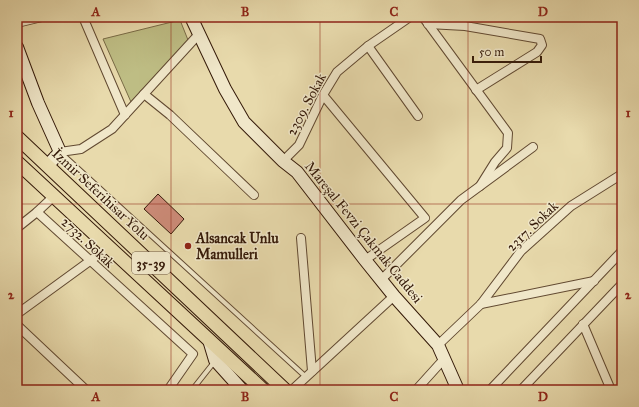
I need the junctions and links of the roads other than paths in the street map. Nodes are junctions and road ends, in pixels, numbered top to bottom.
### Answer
1 (42, 17) edge
2 (83, 17) edge
3 (190, 17) edge
4 (410, 17) edge
5 (423, 17) edge
6 (17, 23) edge
7 (428, 24) junction
8 (199, 34) junction
9 (368, 46) junction
10 (17, 47) edge
11 (476, 90) junction
12 (144, 94) junction
13 (324, 95) junction
14 (125, 115) junction
15 (418, 116) dead end
16 (17, 137) edge
17 (533, 147) dead end
18 (60, 152) junction
19 (283, 161) junction
20 (17, 162) edge
21 (48, 165) junction
22 (622, 174) edge
23 (480, 186) junction
24 (254, 196) dead end
25 (53, 197) junction
26 (37, 212) junction
27 (17, 228) edge
28 (301, 238) dead end
29 (109, 247) junction
30 (622, 251) edge
31 (365, 260) junction
32 (90, 261) junction
33 (381, 280) junction
34 (594, 281) junction
35 (622, 284) edge
36 (394, 296) junction
37 (481, 304) junction
38 (17, 314) edge
39 (583, 324) junction
40 (17, 325) edge
41 (209, 340) junction
42 (438, 345) junction
43 (444, 359) junction
44 (215, 360) junction
45 (309, 374) junction
46 (86, 390) edge
47 (168, 390) edge
48 (192, 390) edge
49 (242, 390) edge
50 (263, 390) edge
51 (285, 390) edge
52 (292, 390) edge
53 (416, 390) edge
54 (458, 390) edge
55 (490, 390) edge
56 (520, 390) edge
57 (612, 390) edge

1 - 6 street
2 - 14 street
3 - 8 street, Mareşal Fevzi Çakmak Caddesi
4 - 9 street, 2309. Sokak
5 - 7 street
7 - 11 street
7 - 11 street
8 - 12 street
8 - 19 street, Mareşal Fevzi Çakmak Caddesi
9 - 13 street, 2309. Sokak
9 - 15 street
10 - 18 street
11 - 23 street
12 - 14 street
12 - 24 street
13 - 19 street, 2309. Sokak
13 - 31 street
14 - 18 street
16 - 21 main road, İzmir Seferihisar Yolu / 35-39
17 - 23 street
18 - 21 street
18 - 45 lane
19 - 31 street, Mareşal Fevzi Çakmak Caddesi
20 - 25 main road, 35-39
21 - 51 main road, İzmir Seferihisar Yolu / 35-39
22 - 37 street, 2317. Sokak
23 - 33 street
25 - 26 street
25 - 29 main road, 35-39
26 - 27 street
26 - 32 street, 2732. Sokak
28 - 45 street
29 - 32 street
29 - 41 main road, 35-39
30 - 34 street
31 - 33 street, Mareşal Fevzi Çakmak Caddesi
32 - 38 street
32 - 47 street, 2732. Sokak
33 - 36 street, Mareşal Fevzi Çakmak Caddesi
34 - 37 street
34 - 55 street
35 - 39 street
36 - 42 street, Mareşal Fevzi Çakmak Caddesi
36 - 45 street
37 - 42 street, 2317. Sokak
39 - 56 street
39 - 57 street
40 - 46 street
41 - 44 street
41 - 50 main road, 35-39
42 - 43 street, Mareşal Fevzi Çakmak Caddesi
43 - 53 street
43 - 54 street, Mareşal Fevzi Çakmak Caddesi
44 - 48 lane
44 - 49 street
45 - 52 street

